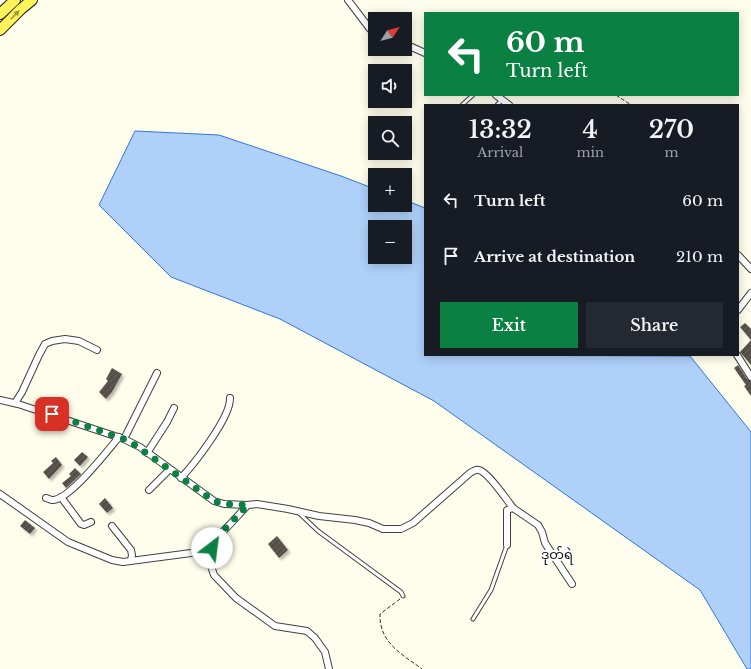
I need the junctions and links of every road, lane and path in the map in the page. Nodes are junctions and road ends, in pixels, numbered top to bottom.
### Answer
1 (16, 0) edge
2 (32, 0) edge
3 (348, 0) edge
4 (0, 14) edge
5 (368, 26) edge
6 (0, 30) edge
7 (412, 47) edge
8 (424, 53) edge
9 (472, 96) edge
10 (497, 96) edge
11 (618, 96) edge
12 (502, 100) junction
13 (463, 104) edge
14 (498, 104) edge
15 (508, 104) edge
16 (630, 104) edge
17 (739, 256) edge
18 (751, 269) edge
19 (751, 293) edge
20 (739, 309) edge
21 (97, 350) dead end
22 (738, 356) edge
23 (157, 373) dead end
24 (751, 377) edge
25 (230, 398) dead end
26 (0, 400) edge
27 (15, 403) junction
28 (174, 408) dead end
29 (122, 438) junction
30 (147, 453) junction
31 (170, 470) junction
32 (181, 478) junction
33 (149, 490) dead end
34 (0, 494) edge
35 (61, 497) junction
36 (46, 498) dead end
37 (248, 505) junction
38 (513, 508) junction
39 (298, 511) junction
40 (91, 522) dead end
41 (112, 526) dead end
42 (214, 540) junction
43 (507, 545) joint
44 (131, 560) junction
45 (572, 584) dead end
46 (403, 596) joint
47 (473, 619) dead end
48 (329, 669) edge
49 (422, 669) edge

1 - 4 main road
6 -> 2 main road
3 - 5 street
7 - 8 street
9 - 13 lane
10 - 12 street
11 - 16 path
12 - 14 lane
12 - 15 street
17 - 18 street
19 - 20 street
21 - 27 street
22 - 24 street
23 - 29 street
25 - 32 street
26 - 27 street
27 - 29 street
28 - 30 street
29 - 30 street
29 - 35 street
30 - 31 street
31 - 32 street
31 - 33 street
32 - 37 street
34 - 44 street
35 - 36 street
35 - 40 street
37 - 39 street
37 - 42 street
38 - 39 street
38 - 43 street
38 - 45 street
39 - 46 lane
41 - 44 street
42 - 44 street
42 - 48 street
43 - 47 lane
46 - 49 path

